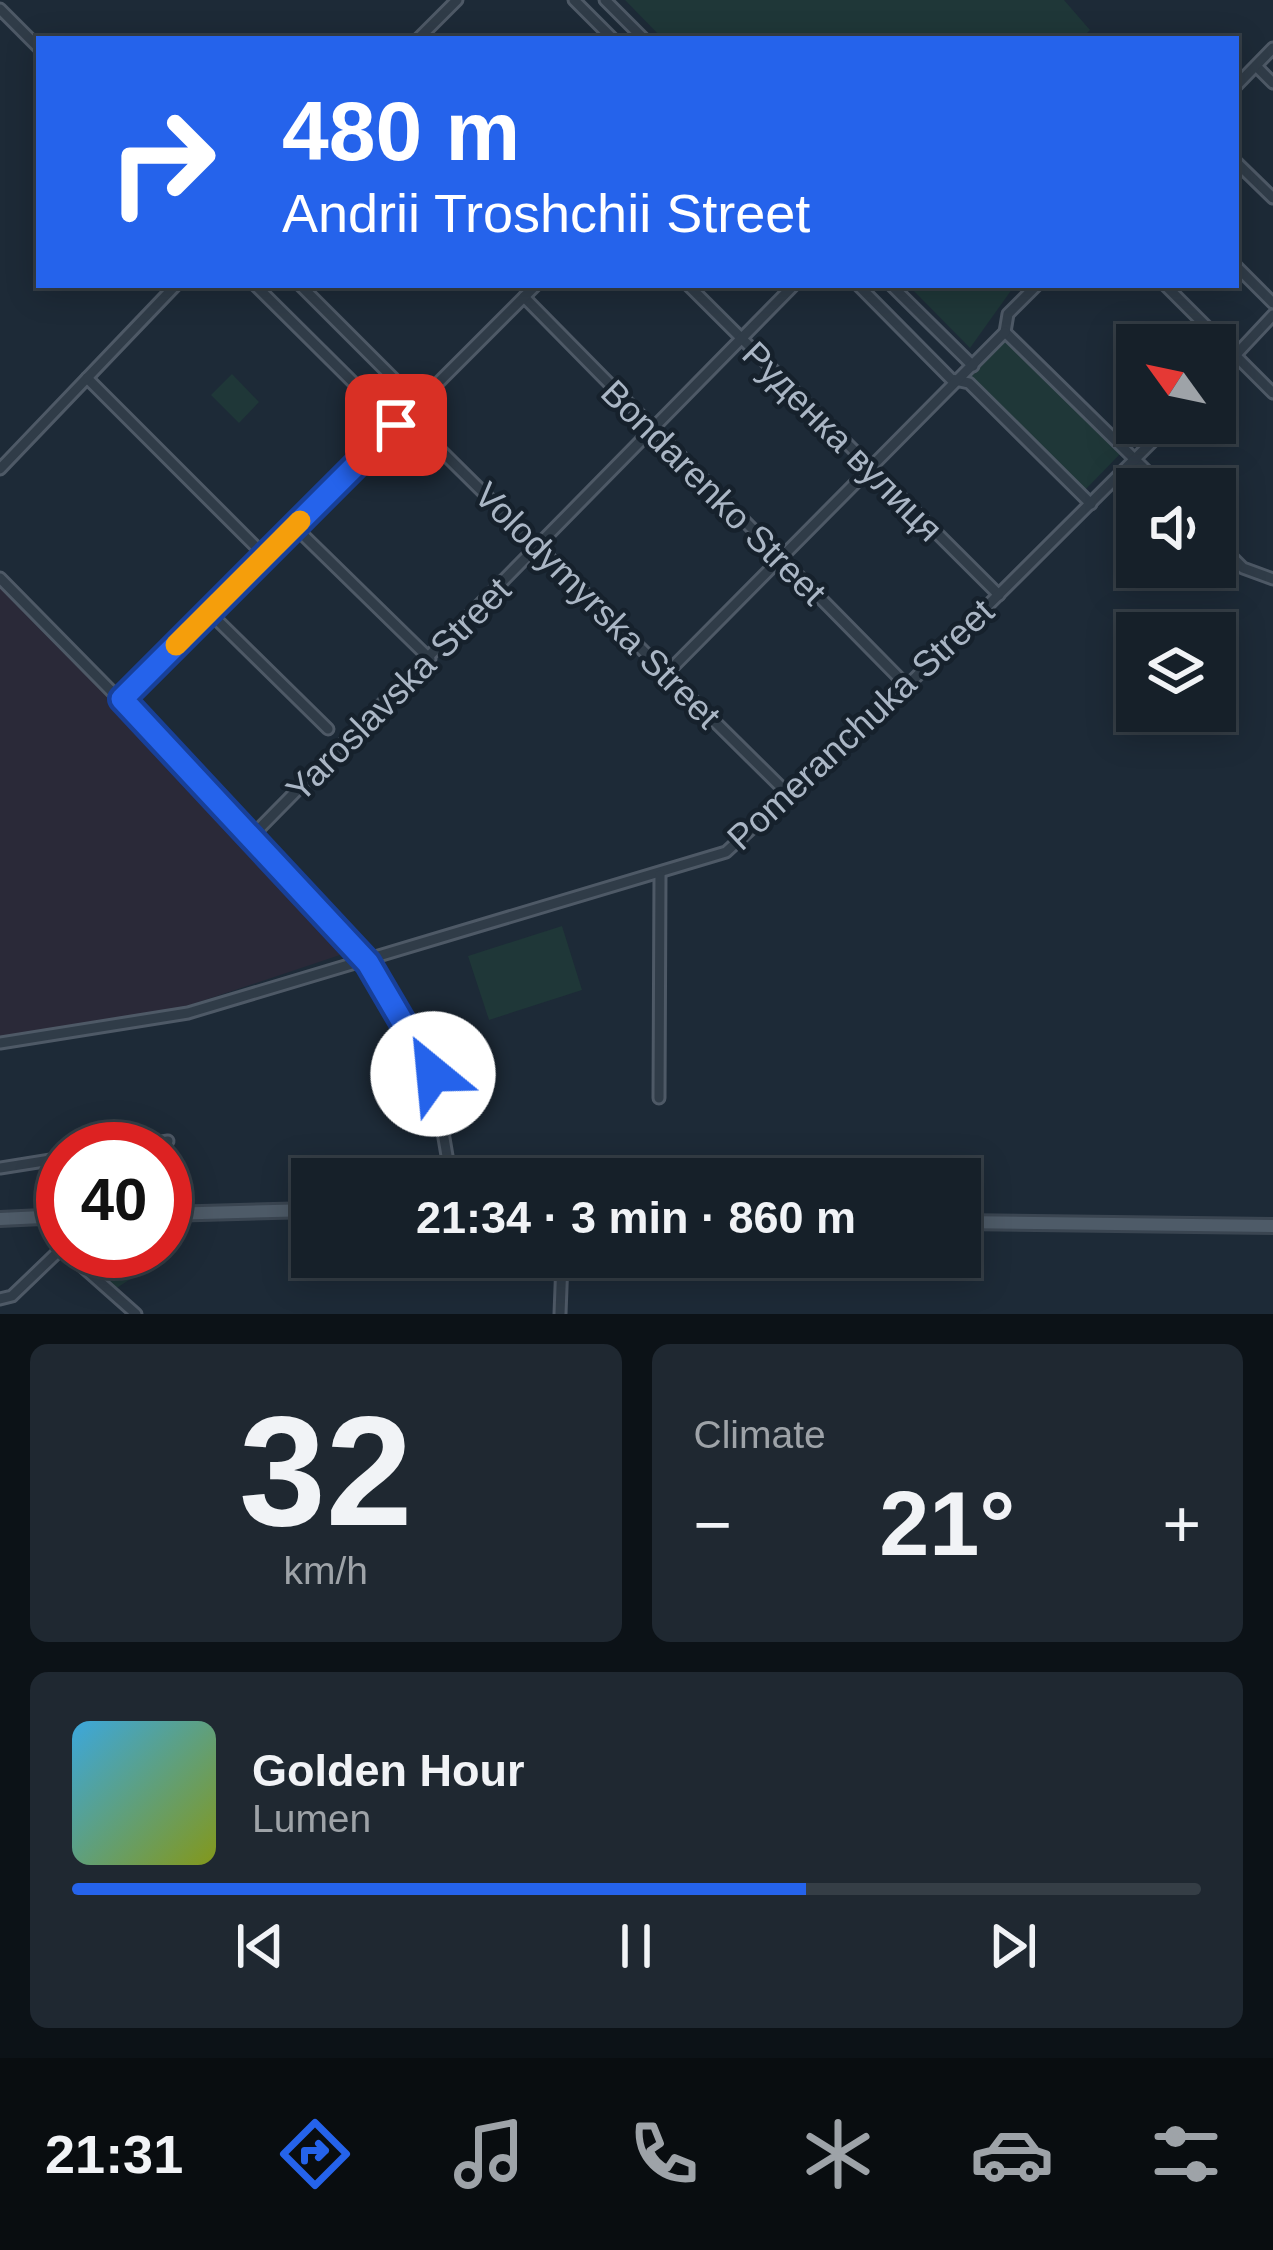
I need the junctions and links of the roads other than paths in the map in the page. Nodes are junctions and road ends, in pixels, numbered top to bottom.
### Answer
1 (457, 0) edge
2 (574, 0) edge
3 (605, 0) edge
4 (0, 9) edge
5 (421, 36) edge
6 (610, 36) edge
7 (641, 36) edge
8 (36, 45) edge
9 (1273, 48) edge
10 (1256, 66) junction
11 (1239, 83) edge
12 (1273, 83) edge
13 (1239, 165) edge
14 (1273, 198) edge
15 (1239, 269) edge
16 (173, 288) edge
17 (258, 288) edge
18 (303, 288) edge
19 (533, 288) edge
20 (691, 288) edge
21 (791, 288) edge
22 (861, 288) edge
23 (894, 288) edge
24 (1034, 288) edge
25 (1169, 288) edge
26 (524, 297) junction
27 (1273, 303) edge
28 (1273, 315) edge
29 (1204, 324) edge
30 (1005, 332) junction
31 (741, 340) junction
32 (1236, 355) edge
33 (1236, 357) edge
34 (973, 366) junction
35 (87, 378) junction
36 (958, 382) junction
37 (1273, 393) edge
38 (418, 403) junction
39 (406, 416) junction
40 (396, 425) junction
41 (652, 431) junction
42 (1151, 444) edge
43 (1136, 460) junction
44 (1144, 468) edge
45 (0, 469) edge
46 (872, 469) junction
47 (1091, 504) junction
48 (295, 527) junction
49 (538, 545) junction
50 (265, 556) junction
51 (780, 560) junction
52 (1236, 561) edge
53 (0, 578) edge
54 (1273, 579) edge
55 (999, 595) junction
56 (209, 612) junction
57 (430, 659) junction
58 (667, 673) junction
59 (907, 686) junction
60 (122, 699) junction
61 (328, 729) dead end
62 (789, 795) junction
63 (253, 835) junction
64 (660, 875) junction
65 (368, 963) junction
66 (0, 1043) edge
67 (658, 1099) dead end
68 (447, 1158) edge
69 (36, 1162) edge
70 (0, 1168) edge
71 (291, 1211) edge
72 (192, 1213) edge
73 (36, 1217) edge
74 (0, 1219) edge
75 (981, 1222) edge
76 (1273, 1226) edge
77 (36, 1274) edge
78 (95, 1278) edge
79 (561, 1278) edge
80 (0, 1299) edge
81 (136, 1314) edge
82 (560, 1314) edge

1 - 5 street
2 - 6 street
3 - 7 street
4 - 8 street
9 - 10 street
10 - 11 street
10 - 12 street
13 - 14 street
15 - 27 street
16 - 35 street
17 - 40 street
18 - 38 street
19 - 26 street
20 - 31 street, Руденка вулиця
21 - 31 street, Yaroslavska Street
22 - 36 street
23 - 34 street
24 - 30 street
25 - 29 street
26 - 38 street
26 - 41 street, Bondarenko Street
28 - 32 street
30 - 34 street
30 - 43 street
31 - 41 street, Yaroslavska Street
31 - 46 street, Руденка вулиця
33 - 37 street
34 - 36 street
35 - 45 street
35 - 50 street
36 - 46 street
36 - 47 street
38 - 39 street
39 - 40 street
39 - 49 street, Volodymyrska Street
40 - 48 street
41 - 49 street, Yaroslavska Street
41 - 51 street, Bondarenko Street
42 - 43 street, Pomeranchuka Street
43 - 44 street
43 - 47 street, Pomeranchuka Street
46 - 51 street
46 - 55 street, Руденка вулиця
47 - 55 street, Pomeranchuka Street
48 - 50 street
48 - 57 street
49 - 57 street, Yaroslavska Street
49 - 58 street, Volodymyrska Street
50 - 56 street
51 - 58 street
51 - 59 street, Bondarenko Street
52 - 54 street
53 - 60 street
55 - 59 street, Pomeranchuka Street
56 - 60 street
56 - 61 street
57 - 63 street, Yaroslavska Street
58 - 62 street, Volodymyrska Street
59 - 62 street, Pomeranchuka Street
60 - 63 street
62 - 64 street, Pomeranchuka Street
63 - 65 street
64 - 65 street, Pomeranchuka Street
64 - 67 street
65 - 66 street, Pomeranchuka Street
65 - 68 street
69 - 70 street
71 - 72 main road
73 - 74 main road
75 - 76 main road
77 - 80 street
78 - 81 street
79 - 82 street

